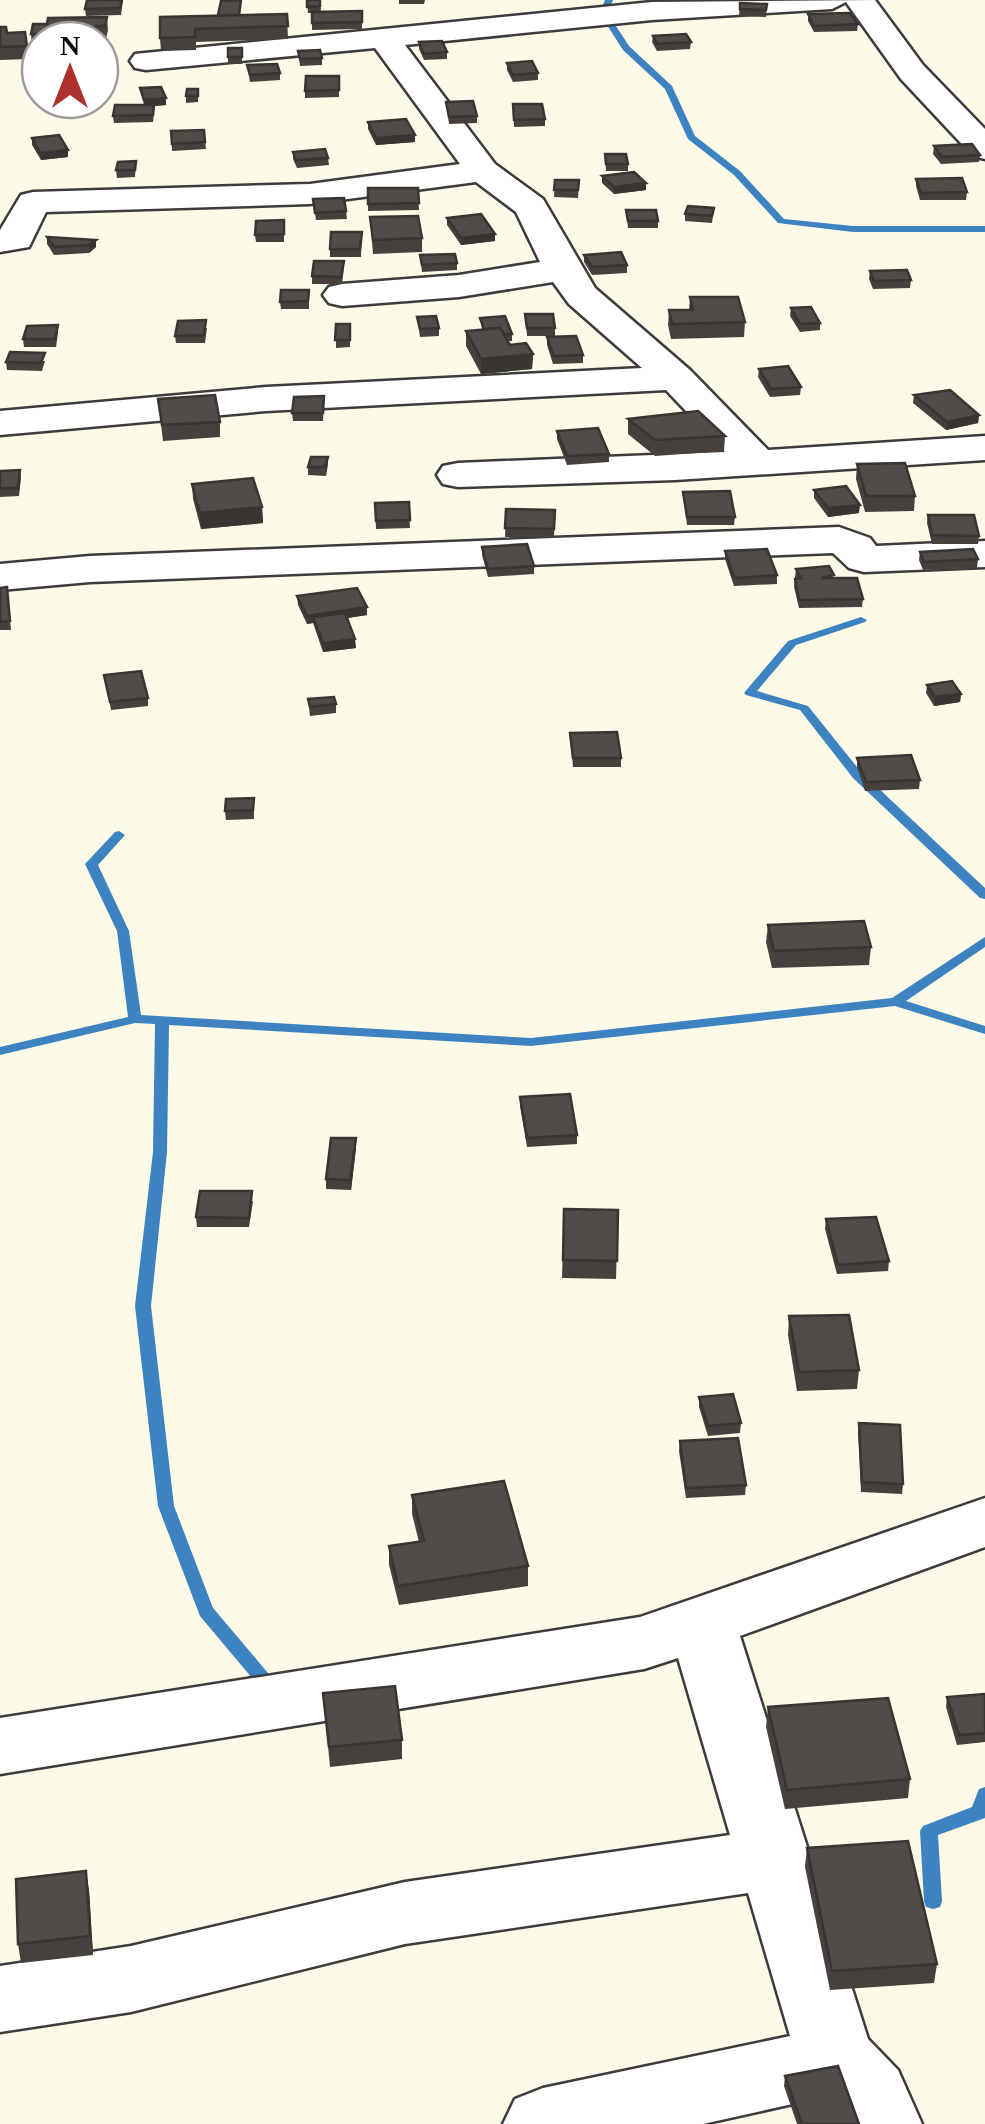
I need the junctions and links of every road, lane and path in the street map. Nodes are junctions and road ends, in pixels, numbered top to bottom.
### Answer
1 (832, 0) edge
2 (860, 0) edge
3 (387, 28) junction
4 (146, 62) dead end
5 (985, 149) edge
6 (483, 171) junction
7 (0, 241) edge
8 (562, 269) junction
9 (342, 295) dead end
10 (676, 378) junction
11 (0, 423) edge
12 (985, 448) edge
13 (758, 463) junction
14 (458, 475) dead end
15 (985, 554) edge
16 (0, 577) edge
17 (985, 1522) edge
18 (703, 1626) junction
19 (0, 1746) edge
20 (774, 1860) junction
21 (0, 1998) edge
22 (836, 2060) junction
23 (646, 2113) edge
24 (542, 2124) edge
25 (882, 2124) edge

1 - 3 street
2 - 5 street
3 - 4 street
3 - 6 street
6 - 7 street
6 - 8 street
8 - 9 street
8 - 10 street
10 - 11 street
10 - 13 street
12 - 13 street
13 - 14 street
15 - 16 street
17 - 18 street
18 - 19 street
18 - 20 street
20 - 21 street
20 - 22 street
22 - 23 street
22 - 25 street
23 - 24 street

